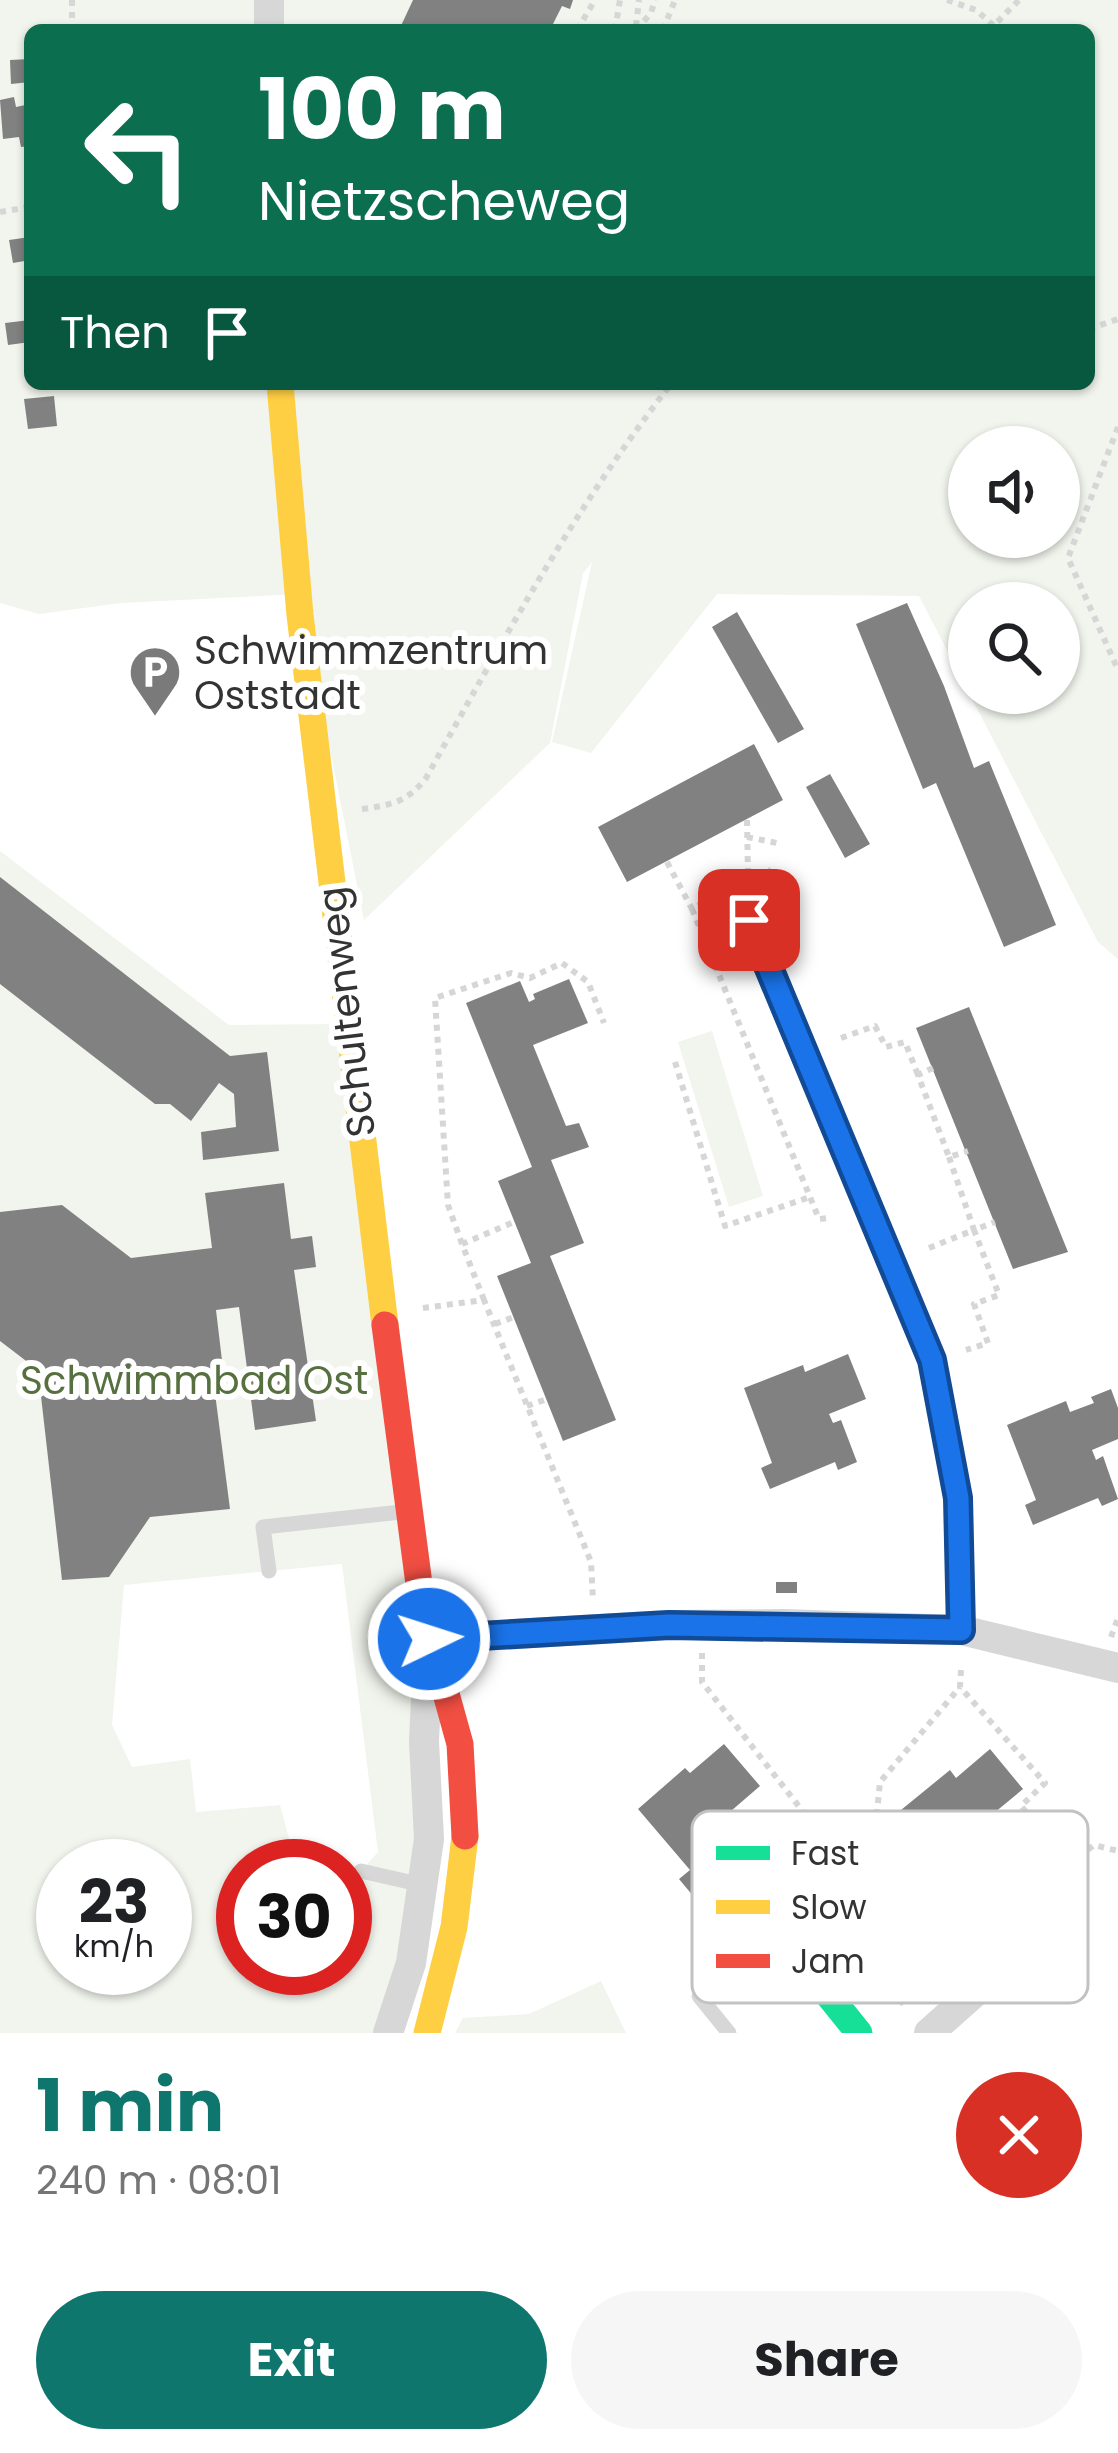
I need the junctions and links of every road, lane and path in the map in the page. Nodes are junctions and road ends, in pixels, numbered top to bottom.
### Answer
1 (947, 0) edge
2 (1019, 0) edge
3 (988, 24) edge
4 (995, 24) edge
5 (281, 390) edge
6 (666, 390) edge
7 (1118, 427) edge
8 (1118, 670) edge
9 (323, 814) junction
10 (747, 820) dead end
11 (747, 837) junction
12 (782, 844) dead end
13 (667, 862) dead end
14 (771, 870) dead end
15 (748, 877) junction
16 (692, 909) junction
17 (749, 920) joint
18 (604, 1023) dead end
19 (804, 1052) junction
20 (675, 1062) dead end
21 (933, 1068) dead end
22 (918, 1075) junction
23 (968, 1150) dead end
24 (949, 1156) junction
25 (810, 1197) junction
26 (873, 1217) junction
27 (514, 1222) dead end
28 (995, 1222) dead end
29 (974, 1230) junction
30 (462, 1244) junction
31 (892, 1263) junction
32 (484, 1300) junction
33 (383, 1313) junction
34 (514, 1316) dead end
35 (494, 1324) junction
36 (988, 1343) dead end
37 (547, 1399) dead end
38 (527, 1406) junction
39 (408, 1512) junction
40 (269, 1571) dead end
41 (701, 1625) junction
42 (595, 1628) junction
43 (961, 1630) junction
44 (429, 1639) junction
45 (1118, 1668) edge
46 (960, 1687) junction
47 (802, 1811) edge
48 (878, 1811) edge
49 (1025, 1811) edge
50 (1088, 1850) edge
51 (1118, 1851) edge
52 (372, 1873) edge
53 (423, 1886) junction
54 (459, 1892) junction
55 (705, 2003) edge
56 (835, 2003) edge
57 (901, 2003) edge
58 (963, 2003) edge
59 (388, 2033) edge
60 (427, 2033) edge
61 (729, 2033) edge
62 (859, 2033) edge
63 (929, 2033) edge

1 - 3 path
2 - 4 path
5 - 9 street, Schultenweg
6 - 9 path
7 - 8 path
9 - 33 street, Schultenweg
10 - 11 path
11 - 12 path
11 - 15 path
13 - 16 path
14 - 15 path
15 - 16 path
15 - 17 path
16 - 25 path
17 - 19 street
18 - 30 path
19 - 22 path
19 - 26 street
20 - 25 path
21 - 22 path
22 - 24 path
23 - 24 path
24 - 29 path
25 - 26 path
26 - 31 street
27 - 30 path
28 - 29 path
29 - 31 path
29 - 36 path
30 - 32 path
31 - 43 street
32 - 33 path
32 - 35 path
33 - 39 street, Schultenweg
34 - 35 path
35 - 38 path
37 - 38 path
38 - 42 path
39 - 40 lane
39 - 44 street, Schultenweg
41 - 42 street
41 - 43 street
41 - 47 path
42 - 44 street
43 - 45 street
43 - 46 path
44 - 53 street, Schultenweg
44 - 54 street, Schultenweg
46 - 48 path
46 - 49 path
50 - 51 path
52 - 53 lane
53 - 54 lane
53 - 59 street, Schultenweg
54 - 60 street, Schultenweg
55 - 61 lane
56 - 62 street
57 - 63 path
58 - 63 street

